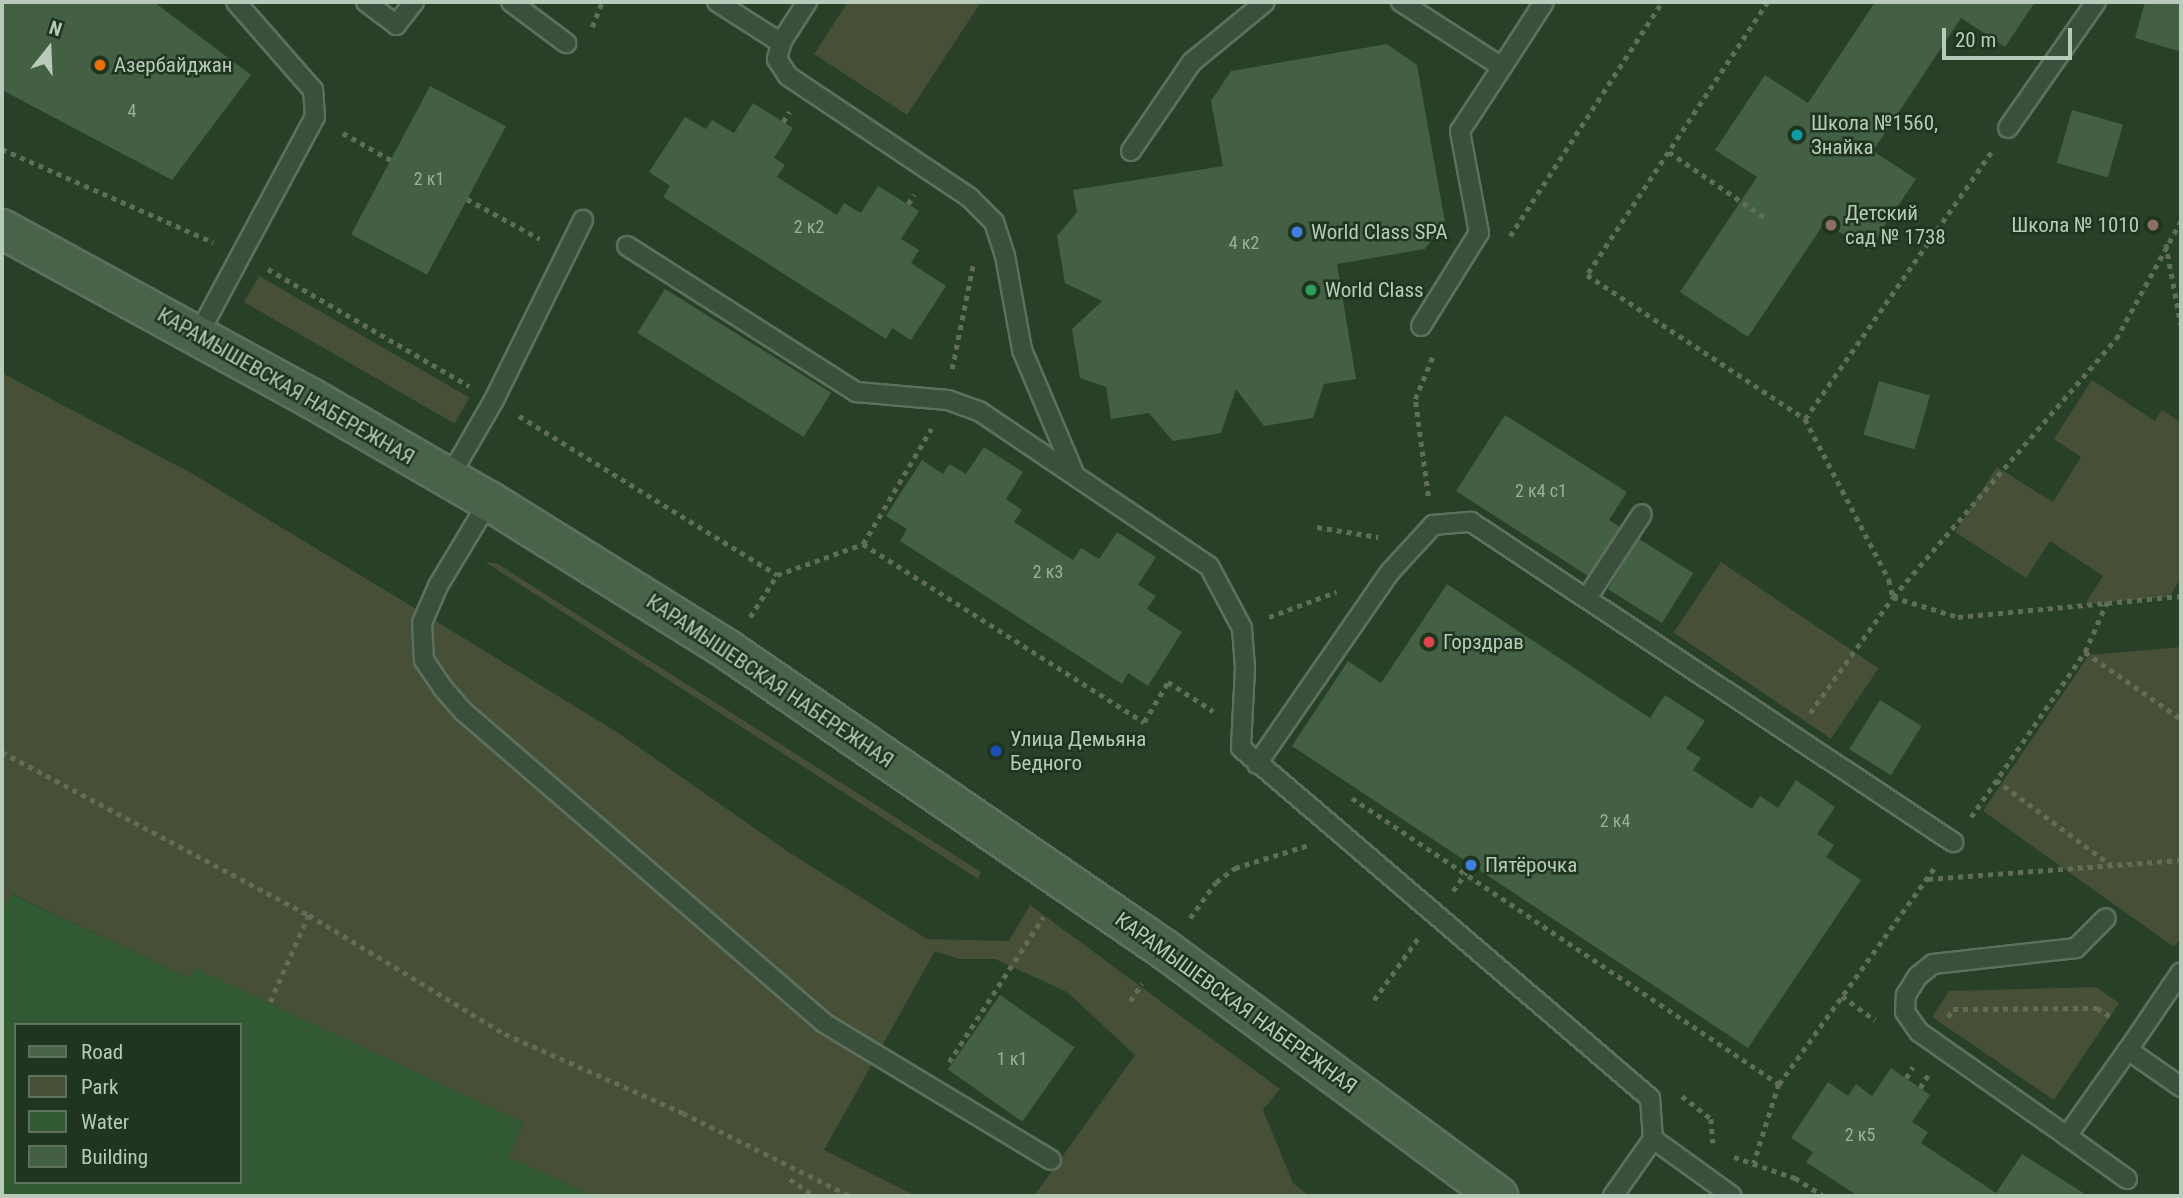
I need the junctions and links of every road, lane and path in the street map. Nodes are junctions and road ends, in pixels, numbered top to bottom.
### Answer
1 (236, 2) edge
2 (366, 2) edge
3 (414, 2) edge
4 (511, 2) edge
5 (602, 2) edge
6 (717, 2) edge
7 (807, 2) edge
8 (1265, 2) edge
9 (1401, 2) edge
10 (1544, 2) edge
11 (1662, 2) edge
12 (1768, 2) edge
13 (2096, 2) edge
14 (587, 38) dead end
15 (566, 43) dead end
16 (781, 43) junction
17 (1502, 67) junction
18 (315, 117) junction
19 (2008, 128) joint
20 (2, 149) edge
21 (1131, 151) dead end
22 (1669, 152) junction
23 (391, 160) dead end
24 (467, 199) dead end
25 (985, 214) junction
26 (1767, 219) dead end
27 (583, 220) dead end
28 (2181, 221) edge
29 (2, 229) edge
30 (1507, 241) dead end
31 (2165, 243) junction
32 (627, 246) dead end
33 (566, 253) junction
34 (244, 256) junction
35 (2181, 325) edge
36 (1421, 327) dead end
37 (198, 335) junction
38 (954, 348) dead end
39 (1436, 351) dead end
40 (494, 400) junction
41 (948, 400) junction
42 (1805, 419) junction
43 (1074, 473) junction
44 (449, 478) junction
45 (489, 501) junction
46 (1642, 514) dead end
47 (1433, 525) junction
48 (1317, 527) dead end
49 (1381, 538) dead end
50 (863, 544) junction
51 (1390, 572) junction
52 (2181, 596) edge
53 (1893, 597) junction
54 (1587, 598) junction
55 (2107, 602) junction
56 (1242, 628) junction
57 (2085, 652) junction
58 (1205, 706) dead end
59 (2181, 719) edge
60 (1794, 737) junction
61 (2, 752) edge
62 (1257, 764) junction
63 (1996, 780) junction
64 (1343, 792) dead end
65 (1341, 835) junction
66 (1953, 842) junction
67 (2181, 860) edge
68 (1471, 865) dead end
69 (2111, 865) junction
70 (1235, 868) dead end
71 (1465, 874) junction
72 (1927, 879) junction
73 (309, 915) junction
74 (1434, 915) junction
75 (2106, 918) dead end
76 (1018, 955) dead end
77 (2181, 972) edge
78 (1374, 1000) dead end
79 (270, 1003) dead end
80 (1932, 1040) junction
81 (2133, 1042) junction
82 (945, 1069) dead end
83 (1906, 1078) dead end
84 (1779, 1084) junction
85 (2181, 1087) edge
86 (2067, 1136) junction
87 (1653, 1139) junction
88 (1741, 1159) dead end
89 (1051, 1160) dead end
90 (1754, 1163) junction
91 (790, 1179) dead end
92 (2127, 1179) dead end
93 (814, 1196) edge
94 (850, 1196) edge
95 (1498, 1196) edge
96 (1613, 1196) edge
97 (1732, 1196) edge
98 (1824, 1196) edge

1 - 18 lane
2 - 3 lane
4 - 15 lane
5 - 14 path
6 - 16 lane
7 - 16 lane
8 - 21 lane
9 - 17 lane
10 - 17 lane
11 - 30 path
12 - 22 path
13 - 19 lane
16 - 25 lane
17 - 36 lane
18 - 23 path
18 - 34 lane
19 - 42 path
20 - 34 path
22 - 26 path
22 - 42 path
24 - 33 path
25 - 38 path
25 - 43 lane
27 - 33 lane
28 - 31 path
29 - 37 street, КАРАМЫШЕВСКАЯ НАБЕРЕЖНАЯ
31 - 35 path
31 - 53 path
32 - 41 lane
33 - 40 lane
34 - 37 lane
34 - 40 path
37 - 44 street, КАРАМЫШЕВСКАЯ НАБЕРЕЖНАЯ
39 - 47 path
40 - 44 lane
40 - 50 path
41 - 43 lane
41 - 50 path
42 - 53 path
43 - 56 lane
44 - 45 street, КАРАМЫШЕВСКАЯ НАБЕРЕЖНАЯ
45 - 89 lane
45 - 95 street, КАРАМЫШЕВСКАЯ НАБЕРЕЖНАЯ
46 - 54 lane
47 - 51 lane
47 - 54 lane
48 - 49 path
50 - 58 path
51 - 56 path
51 - 62 lane
52 - 55 path
53 - 55 path
53 - 60 path
54 - 60 lane
55 - 57 path
56 - 62 lane
57 - 59 path
57 - 63 path
60 - 66 lane
61 - 73 path
62 - 65 lane
63 - 66 path
63 - 69 path
64 - 71 path
65 - 70 path
65 - 74 lane
66 - 72 path
67 - 69 path
68 - 71 path
69 - 72 path
71 - 84 path
72 - 84 path
73 - 79 path
73 - 94 path
74 - 78 path
74 - 87 lane
75 - 80 lane
76 - 82 path
77 - 81 lane
80 - 81 path
80 - 83 path
80 - 86 lane
81 - 85 lane
81 - 86 lane
84 - 90 path
86 - 92 lane
87 - 96 lane
87 - 97 lane
88 - 90 path
90 - 98 path
91 - 93 path

